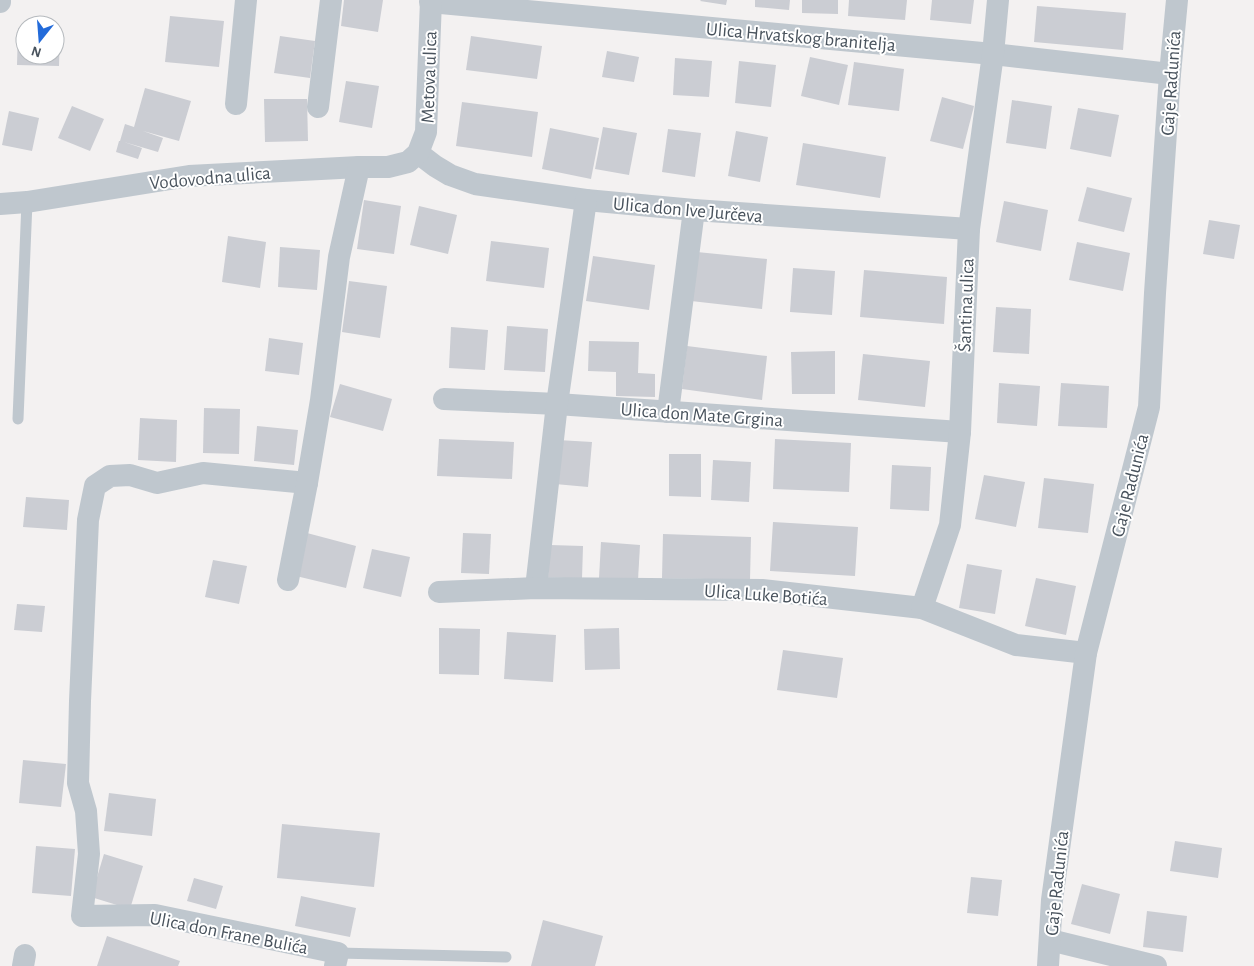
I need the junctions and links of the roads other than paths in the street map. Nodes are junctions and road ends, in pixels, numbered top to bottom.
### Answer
1 (246, 0) edge
2 (331, 0) edge
3 (998, 0) edge
4 (1177, 0) edge
5 (430, 1) edge
6 (993, 54) junction
7 (1170, 74) junction
8 (236, 104) dead end
9 (318, 108) dead end
10 (418, 152) junction
11 (359, 167) junction
12 (586, 200) junction
13 (27, 202) junction
14 (0, 204) edge
15 (694, 210) junction
16 (968, 229) junction
17 (444, 399) dead end
18 (556, 404) junction
19 (668, 412) junction
20 (18, 419) dead end
21 (960, 432) junction
22 (307, 483) junction
23 (288, 580) dead end
24 (536, 588) junction
25 (439, 592) dead end
26 (922, 608) junction
27 (1086, 654) junction
28 (1050, 940) junction
29 (506, 957) dead end
30 (336, 959) edge
31 (1048, 966) edge
32 (1156, 966) edge

1 - 8 street
2 - 9 street
3 - 6 street, Šantina ulica
4 - 7 street, Gaje Radunića
5 - 6 street, Ulica Hrvatskog branitelja
5 - 10 street, Metova ulica
6 - 7 street, Ulica Hrvatskog branitelja
6 - 16 street, Šantina ulica
7 - 27 street, Gaje Radunića
10 - 11 street, Vodovodna ulica
10 - 12 street, Ulica don Ive Jurčeva
11 - 13 street, Vodovodna ulica
11 - 22 street
12 - 15 street, Ulica don Ive Jurčeva
12 - 18 street
13 - 14 street, Vodovodna ulica
13 - 20 lane
15 - 16 street, Ulica don Ive Jurčeva
15 - 19 street
16 - 21 street, Šantina ulica
17 - 18 street, Ulica don Mate Grgina
18 - 19 street, Ulica don Mate Grgina
18 - 24 street
19 - 21 street, Ulica don Mate Grgina
21 - 26 street, Šantina ulica
22 - 23 street
22 - 30 street, Ulica don Frane Bulića
24 - 25 street, Ulica Luke Botića
24 - 26 street, Ulica Luke Botića
26 - 27 street, Ulica Luke Botića
27 - 28 street, Gaje Radunića
28 - 31 street, Gaje Radunića
28 - 32 street
29 - 30 lane

